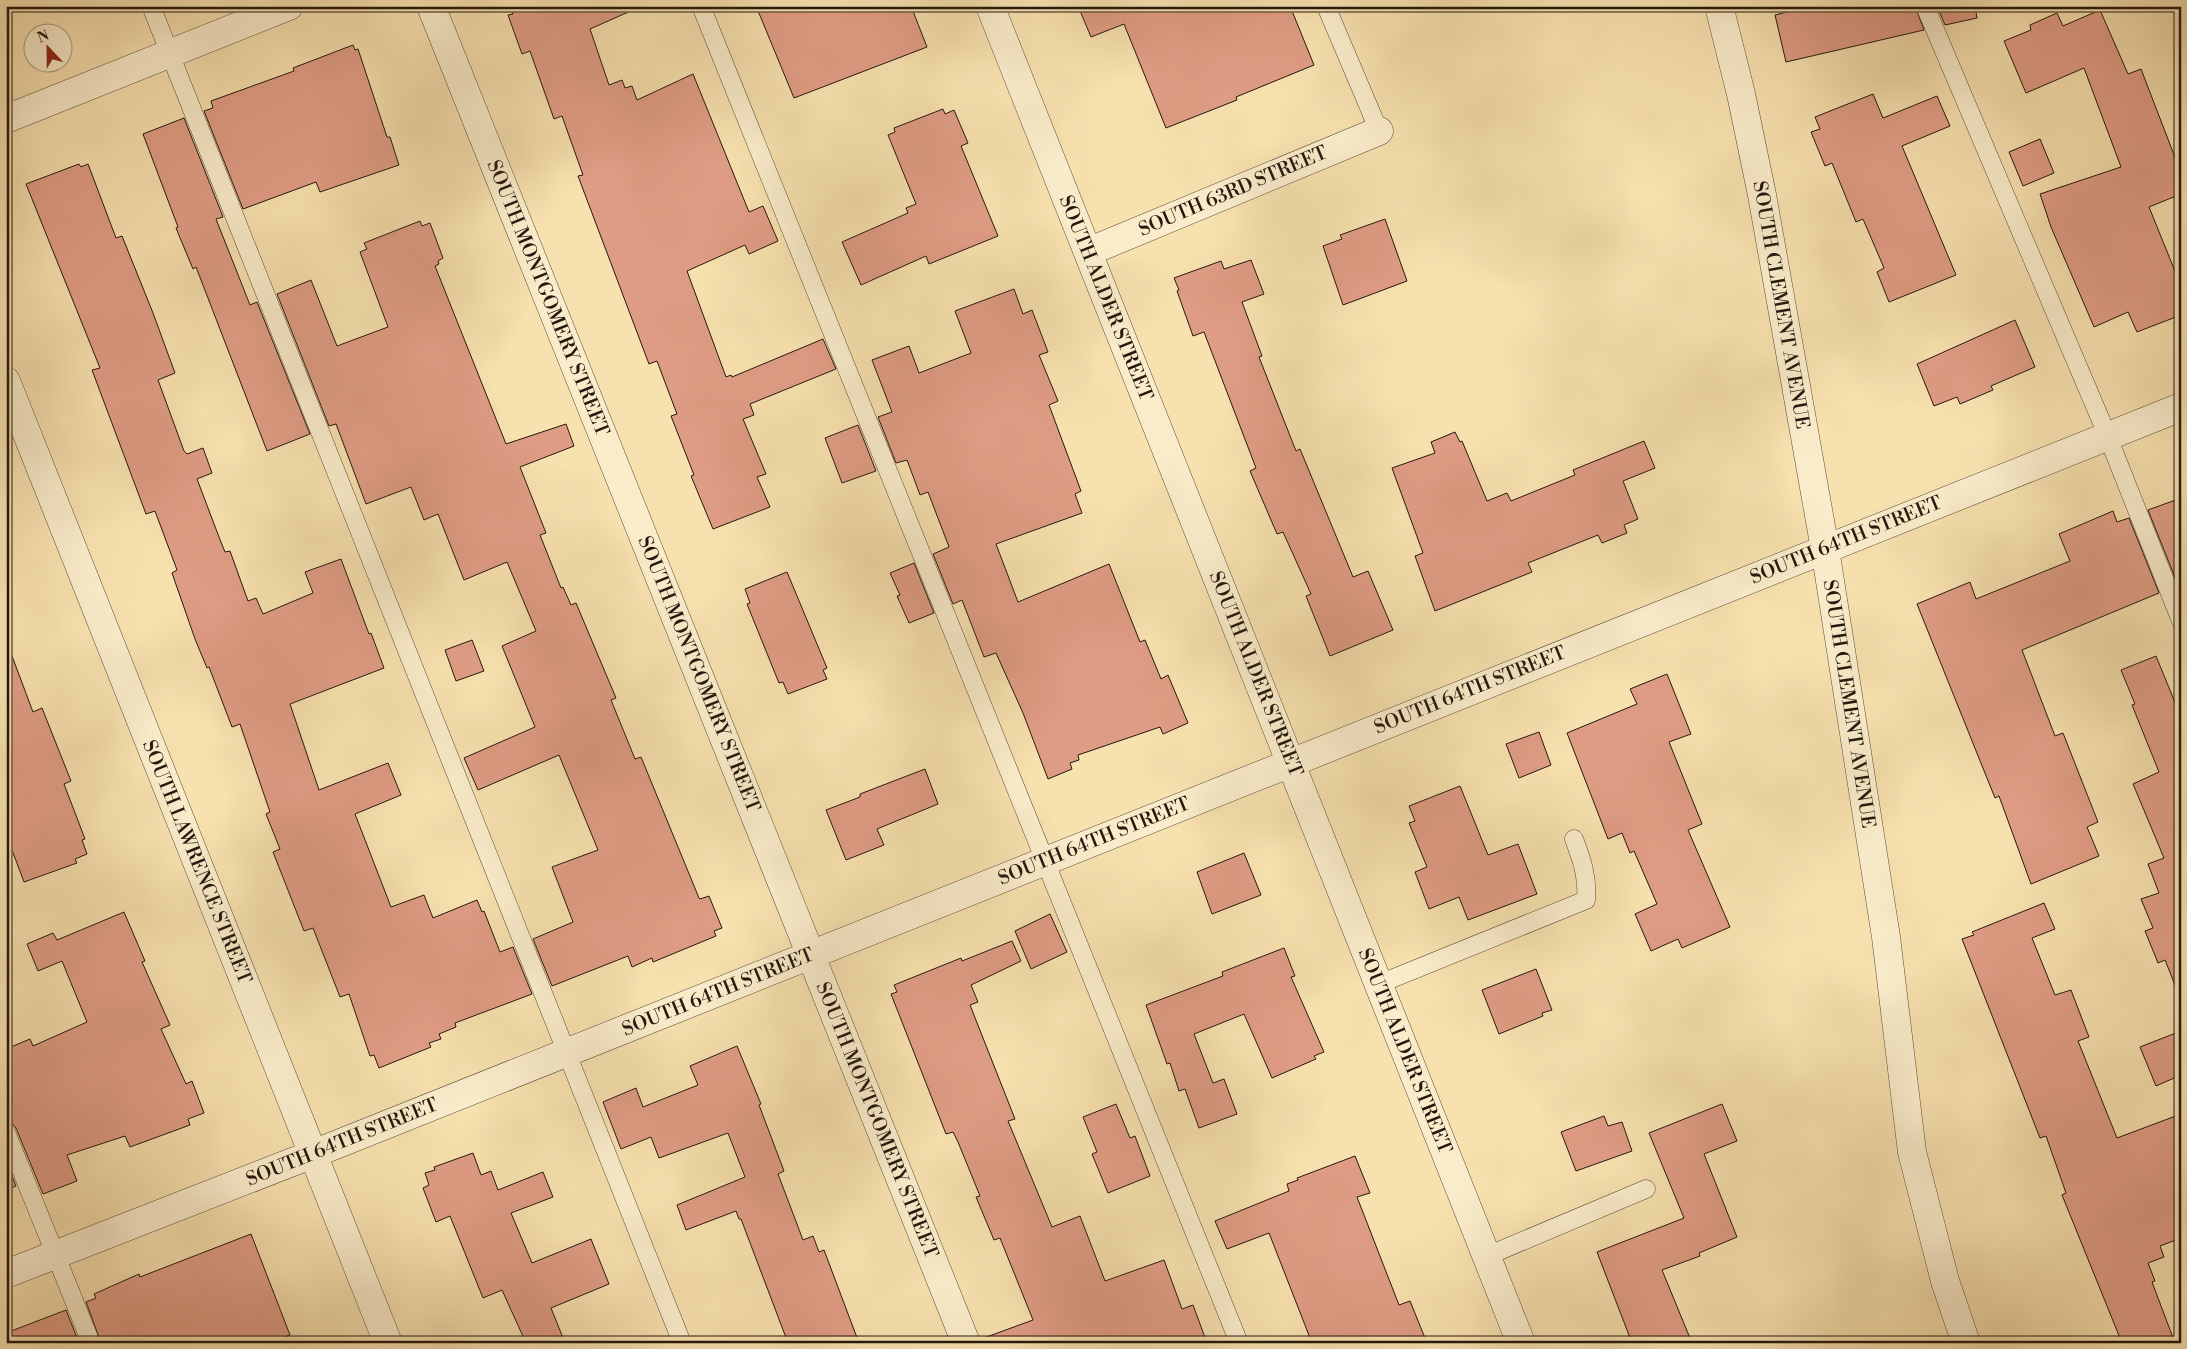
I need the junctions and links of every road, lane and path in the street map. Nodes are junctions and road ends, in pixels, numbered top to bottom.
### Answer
1 (151, 6) edge
2 (289, 6) edge
3 (431, 6) edge
4 (701, 6) edge
5 (990, 6) edge
6 (1326, 6) edge
7 (1719, 6) edge
8 (1925, 6) edge
9 (170, 54) junction
10 (6, 120) edge
11 (1378, 131) joint
12 (1088, 252) junction
13 (6, 381) edge
14 (2181, 407) edge
15 (2108, 437) junction
16 (1825, 549) junction
17 (2181, 621) edge
18 (1290, 762) junction
19 (1574, 839) dead end
20 (1046, 860) junction
21 (811, 955) junction
22 (1379, 984) junction
23 (566, 1052) junction
24 (6, 1132) edge
25 (313, 1154) junction
26 (1646, 1189) dead end
27 (55, 1255) junction
28 (1487, 1256) junction
29 (6, 1274) edge
30 (91, 1343) edge
31 (388, 1343) edge
32 (682, 1343) edge
33 (966, 1343) edge
34 (1239, 1343) edge
35 (1522, 1343) edge
36 (1966, 1343) edge

1 - 9 lane
2 - 9 street
3 - 21 street, SOUTH MONTGOMERY STREET
4 - 20 lane
5 - 12 street, SOUTH ALDER STREET
6 - 11 lane
7 - 16 street, SOUTH CLEMENT AVENUE
8 - 15 lane
9 - 10 street
9 - 23 lane
11 - 12 street, SOUTH 63RD STREET
12 - 18 street, SOUTH ALDER STREET
13 - 25 street, SOUTH LAWRENCE STREET
14 - 15 street, SOUTH 64TH STREET
15 - 16 street, SOUTH 64TH STREET
15 - 17 lane
16 - 18 street, SOUTH 64TH STREET
16 - 36 street, SOUTH CLEMENT AVENUE
18 - 20 street, SOUTH 64TH STREET
18 - 22 street, SOUTH ALDER STREET
19 - 22 lane
20 - 21 street, SOUTH 64TH STREET
20 - 34 lane
21 - 23 street, SOUTH 64TH STREET
21 - 33 street, SOUTH MONTGOMERY STREET
22 - 28 street, SOUTH ALDER STREET
23 - 25 street, SOUTH 64TH STREET
23 - 32 lane
24 - 27 lane
25 - 27 street, SOUTH 64TH STREET
25 - 31 street, SOUTH LAWRENCE STREET
26 - 28 lane
27 - 29 street, SOUTH 64TH STREET
27 - 30 lane
28 - 35 street, SOUTH ALDER STREET

